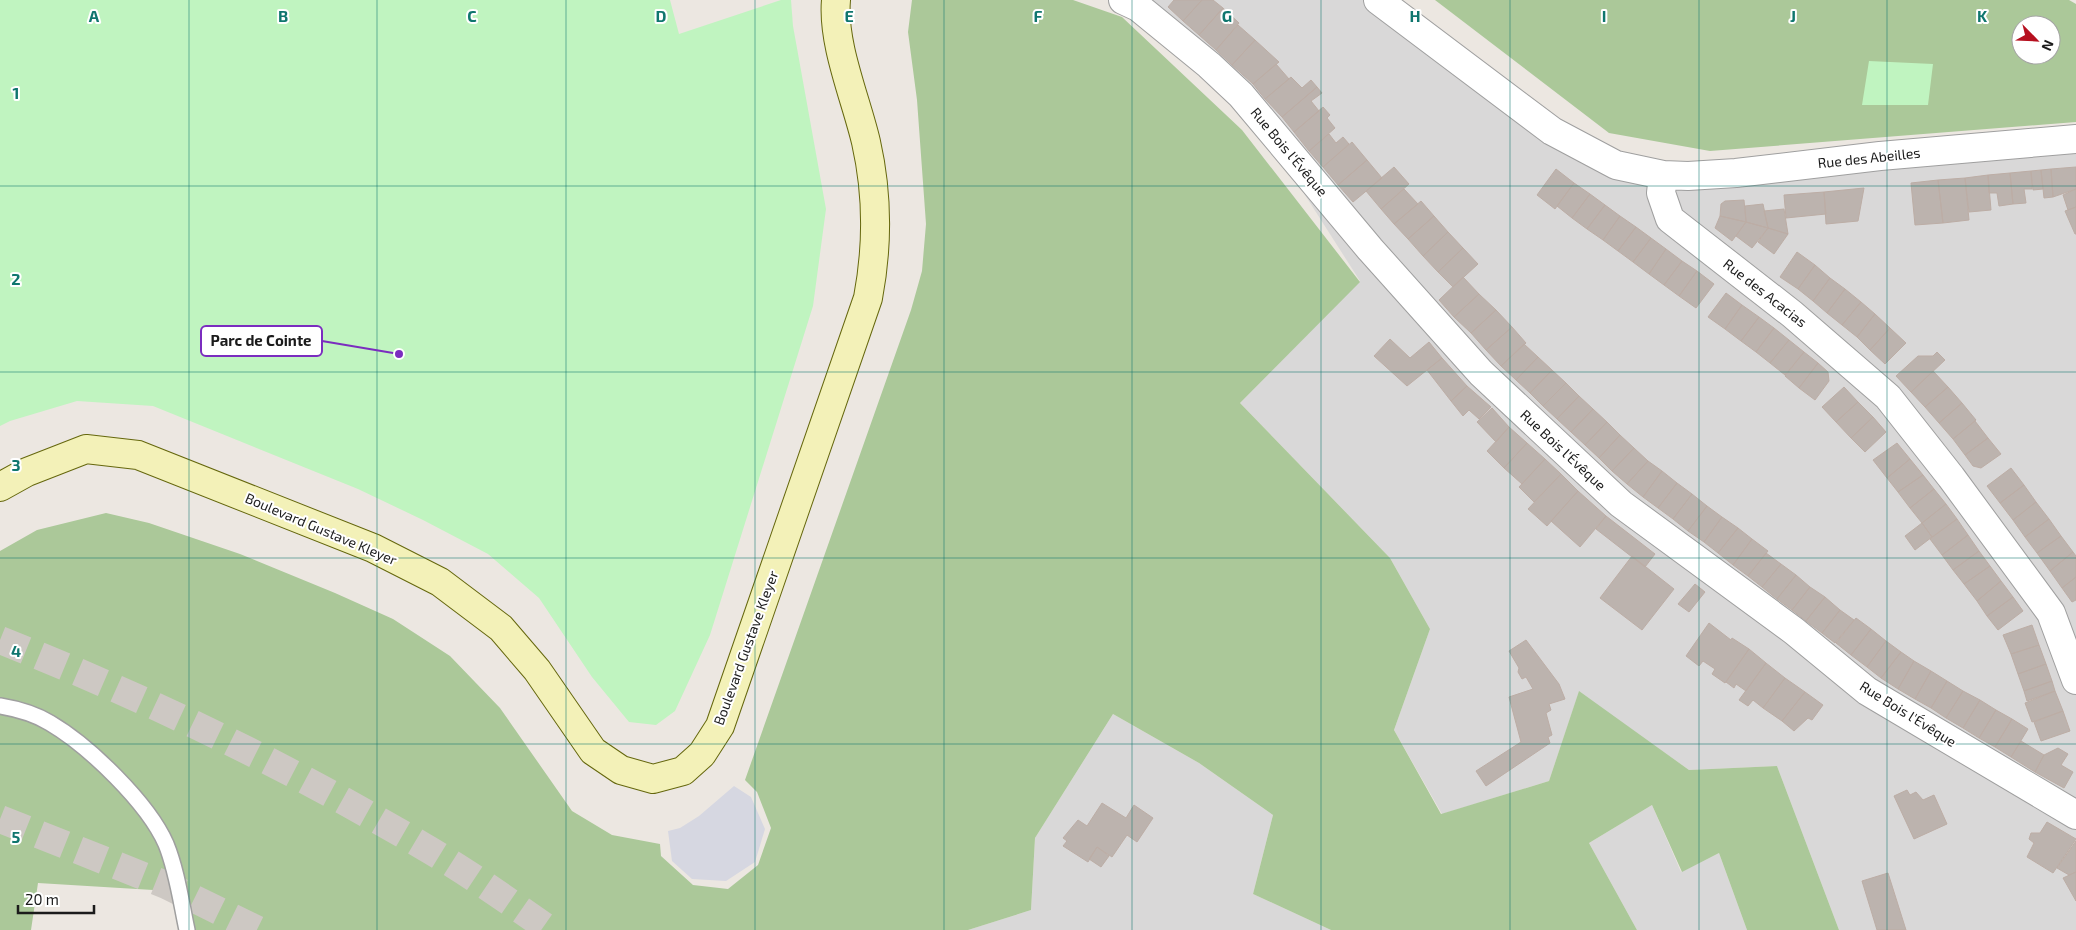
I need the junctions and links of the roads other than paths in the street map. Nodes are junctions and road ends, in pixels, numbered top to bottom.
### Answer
1 (836, 0) edge
2 (1378, 0) edge
3 (1135, 2) edge
4 (2076, 139) edge
5 (1663, 175) junction
6 (0, 487) edge
7 (2076, 680) edge
8 (0, 706) edge
9 (2076, 815) edge
10 (187, 930) edge

1 - 6 street, Boulevard Gustave Kleyer
2 - 5 street
3 - 9 street, Rue Bois l'Évêque
4 - 5 street, Rue des Abeilles
5 - 7 street, Rue des Acacias
8 - 10 lane

